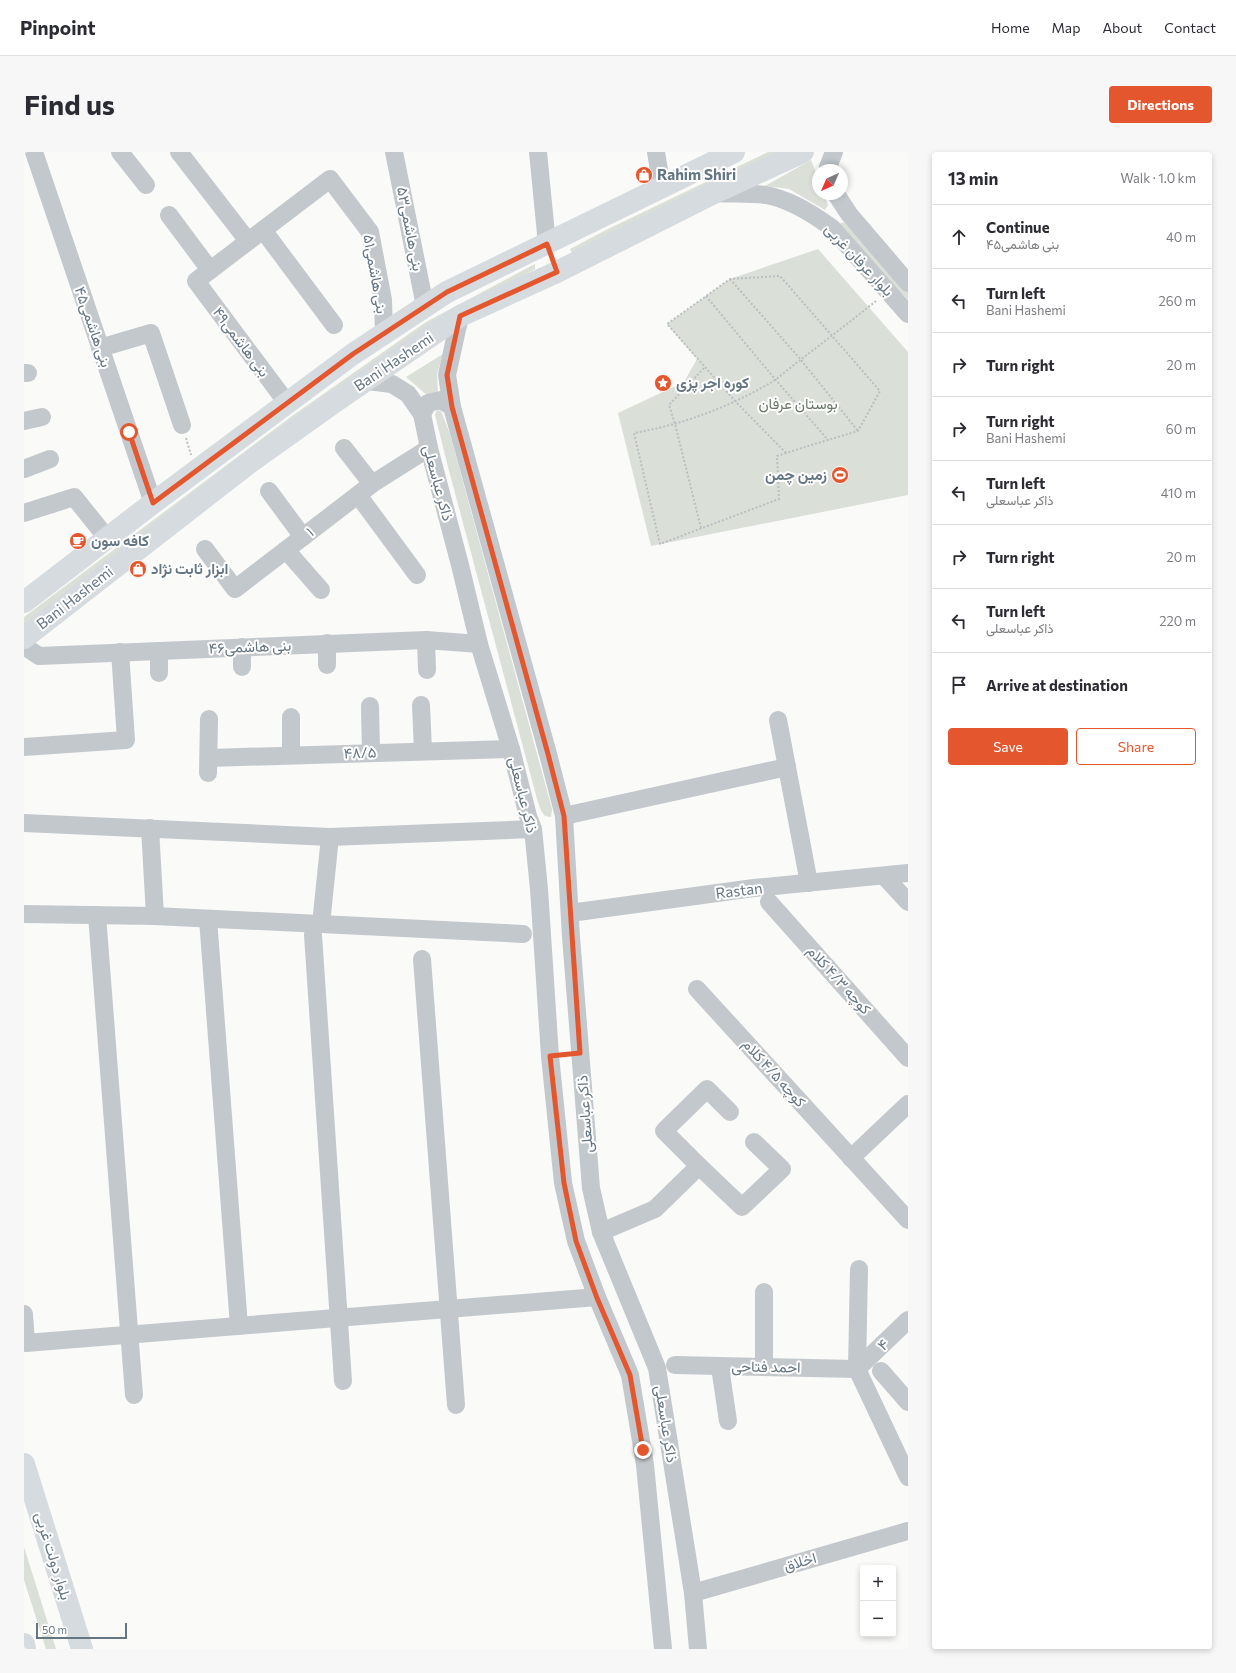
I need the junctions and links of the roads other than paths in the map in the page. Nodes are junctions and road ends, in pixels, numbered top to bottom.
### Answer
1 (34, 152) edge
2 (120, 152) edge
3 (179, 152) edge
4 (394, 152) edge
5 (538, 152) edge
6 (656, 152) edge
7 (803, 152) edge
8 (834, 152) edge
9 (723, 155) edge
10 (829, 164) edge
11 (146, 185) dead end
12 (662, 188) junction
13 (714, 193) junction
14 (840, 200) edge
15 (849, 214) junction
16 (169, 216) dead end
17 (832, 228) junction
18 (263, 230) junction
19 (248, 241) junction
20 (547, 244) junction
21 (210, 270) junction
22 (557, 272) junction
23 (908, 283) edge
24 (425, 306) junction
25 (908, 314) edge
26 (460, 316) junction
27 (334, 325) dead end
28 (384, 334) junction
29 (100, 348) junction
30 (367, 381) junction
31 (287, 403) junction
32 (452, 407) junction
33 (422, 414) junction
34 (42, 417) dead end
35 (24, 421) edge
36 (182, 425) road end
37 (344, 448) dead end
38 (429, 448) junction
39 (50, 459) dead end
40 (24, 469) edge
41 (365, 490) junction
42 (269, 491) dead end
43 (153, 503) junction
44 (24, 511) edge
45 (303, 537) junction
46 (107, 538) junction
47 (204, 548) dead end
48 (286, 550) junction
49 (417, 575) dead end
50 (321, 590) dead end
51 (24, 602) edge
52 (24, 638) edge
53 (426, 640) junction
54 (326, 643) junction
55 (479, 644) junction
56 (24, 646) edge
57 (242, 647) junction
58 (159, 651) junction
59 (120, 652) junction
60 (326, 665) dead end
61 (242, 667) dead end
62 (427, 670) dead end
63 (159, 673) dead end
64 (421, 705) dead end
65 (370, 706) dead end
66 (291, 717) dead end
67 (209, 719) dead end
68 (778, 720) dead end
69 (24, 747) edge
70 (511, 749) junction
71 (423, 751) junction
72 (371, 752) junction
73 (291, 755) junction
74 (787, 767) junction
75 (564, 816) junction
76 (24, 823) edge
77 (150, 828) junction
78 (533, 829) junction
79 (330, 837) junction
80 (908, 873) edge
81 (884, 876) junction
82 (809, 883) junction
83 (769, 902) dead end
84 (908, 902) edge
85 (570, 913) junction
86 (24, 914) edge
87 (97, 915) junction
88 (155, 916) junction
89 (208, 919) junction
90 (317, 929) junction
91 (523, 934) dead end
92 (422, 959) dead end
93 (697, 989) dead end
94 (580, 1053) junction
95 (550, 1056) junction
96 (908, 1058) edge
97 (908, 1104) edge
98 (730, 1112) dead end
99 (754, 1142) dead end
100 (851, 1158) junction
101 (699, 1166) junction
102 (908, 1220) edge
103 (601, 1232) junction
104 (859, 1269) dead end
105 (764, 1292) dead end
106 (597, 1298) junction
107 (448, 1309) junction
108 (24, 1314) edge
109 (339, 1318) junction
110 (908, 1320) edge
111 (240, 1326) junction
112 (130, 1334) junction
113 (675, 1365) dead end
114 (720, 1366) junction
115 (764, 1367) junction
116 (857, 1369) junction
117 (881, 1371) dead end
118 (343, 1381) dead end
119 (134, 1395) dead end
120 (908, 1402) edge
121 (456, 1405) dead end
122 (728, 1421) dead end
123 (24, 1464) edge
124 (908, 1477) edge
125 (908, 1531) edge
126 (693, 1593) junction
127 (24, 1644) edge
128 (26, 1649) edge
129 (82, 1649) edge
130 (663, 1649) edge
131 (698, 1649) edge

1 - 29 street, بنی هاشمی۴۵
2 - 11 street
3 - 19 street
4 - 24 street, بنی هاشمی۵۳
5 - 20 street
6 - 12 street
7 - 13 main road, Bani Hashemi
8 - 10 street
9 - 12 main road, Bani Hashemi
12 - 20 main road, Bani Hashemi
13 - 17 street, بلوار عرفان غربی
13 - 22 main road, Bani Hashemi
14 - 15 street, بلوار عرفان غربی
15 - 17 street
15 - 23 street, بلوار عرفان غربی
16 - 21 street
17 - 25 street, بلوار عرفان غربی
18 - 19 street
18 - 27 street
18 - 28 street, بنی هاشمی۵۱
19 - 21 street
20 - 22 main road
20 - 24 main road, Bani Hashemi
21 - 31 street, بنی هاشمی۴۹
22 - 26 main road, Bani Hashemi
24 - 28 main road, Bani Hashemi
26 - 30 main road, Bani Hashemi
26 - 32 street, ذاکر عباسعلی
28 - 31 main road, Bani Hashemi
29 - 36 street
29 - 43 street, بنی هاشمی۴۵
30 - 33 street, ذاکر عباسعلی
30 - 52 main road, Bani Hashemi
31 - 43 main road, Bani Hashemi
32 - 33 street
32 - 75 street, ذاکر عباسعلی
33 - 38 street, ذاکر عباسعلی
34 - 35 street
37 - 41 street
38 - 41 street, ۱
38 - 55 street, ذاکر عباسعلی
39 - 40 street
41 - 45 street, ۱
41 - 49 street
42 - 45 street
43 - 46 main road, Bani Hashemi
44 - 46 street
45 - 48 street, ۱
46 - 51 main road, Bani Hashemi
47 - 48 street, ۱
48 - 50 street
53 - 54 street, بنی هاشمی۴۶
53 - 55 street, بنی هاشمی۴۶
53 - 62 street
54 - 57 street, بنی هاشمی۴۶
54 - 60 street
55 - 70 street, ذاکر عباسعلی
56 - 59 street, بنی هاشمی۴۶
57 - 58 street, بنی هاشمی۴۶
57 - 61 street
58 - 59 street, بنی هاشمی۴۶
58 - 63 street
59 - 69 street
64 - 71 street
65 - 72 street
66 - 73 street
67 - 73 street, ۴۸/۵
68 - 74 street
70 - 71 street, ۴۸/۵
70 - 78 street, ذاکر عباسعلی
71 - 72 street, ۴۸/۵
72 - 73 street, ۴۸/۵
74 - 75 street
74 - 82 street
75 - 85 street, ذاکر عباسعلی
76 - 77 street
77 - 79 street
77 - 88 street
78 - 79 street
78 - 95 street, ذاکر عباسعلی
79 - 90 street
80 - 81 street, Rastan
81 - 82 street, Rastan
81 - 84 street
82 - 85 street, Rastan
83 - 96 street, کوچه ۴/۳ کلام
85 - 94 street, ذاکر عباسعلی
86 - 87 street
87 - 88 street
87 - 112 street
88 - 89 street
89 - 90 street
89 - 111 street
90 - 91 street
90 - 109 street
92 - 107 street
93 - 100 street, کوچه ۴/۵ کلام
94 - 95 street
94 - 103 street, ذاکر عباسعلی
95 - 106 street, ذاکر عباسعلی
97 - 100 street
98 - 101 street
99 - 101 street
100 - 102 street, کوچه ۴/۵ کلام
101 - 103 street
103 - 126 street, ذاکر عباسعلی
104 - 116 street
105 - 115 street
106 - 107 street
106 - 130 street, ذاکر عباسعلی
107 - 109 street
107 - 121 street
108 - 112 street
109 - 111 street
109 - 118 street
110 - 116 street, ۴
111 - 112 street
112 - 119 street
113 - 114 street, احمد فتاحی
114 - 115 street, احمد فتاحی
114 - 122 street
115 - 116 street, احمد فتاحی
116 - 124 street
117 - 120 street
123 - 129 main road, بلوار دولت غربی
125 - 126 street, اخلاق
126 - 131 street, ذاکر عباسعلی
127 - 128 main road

